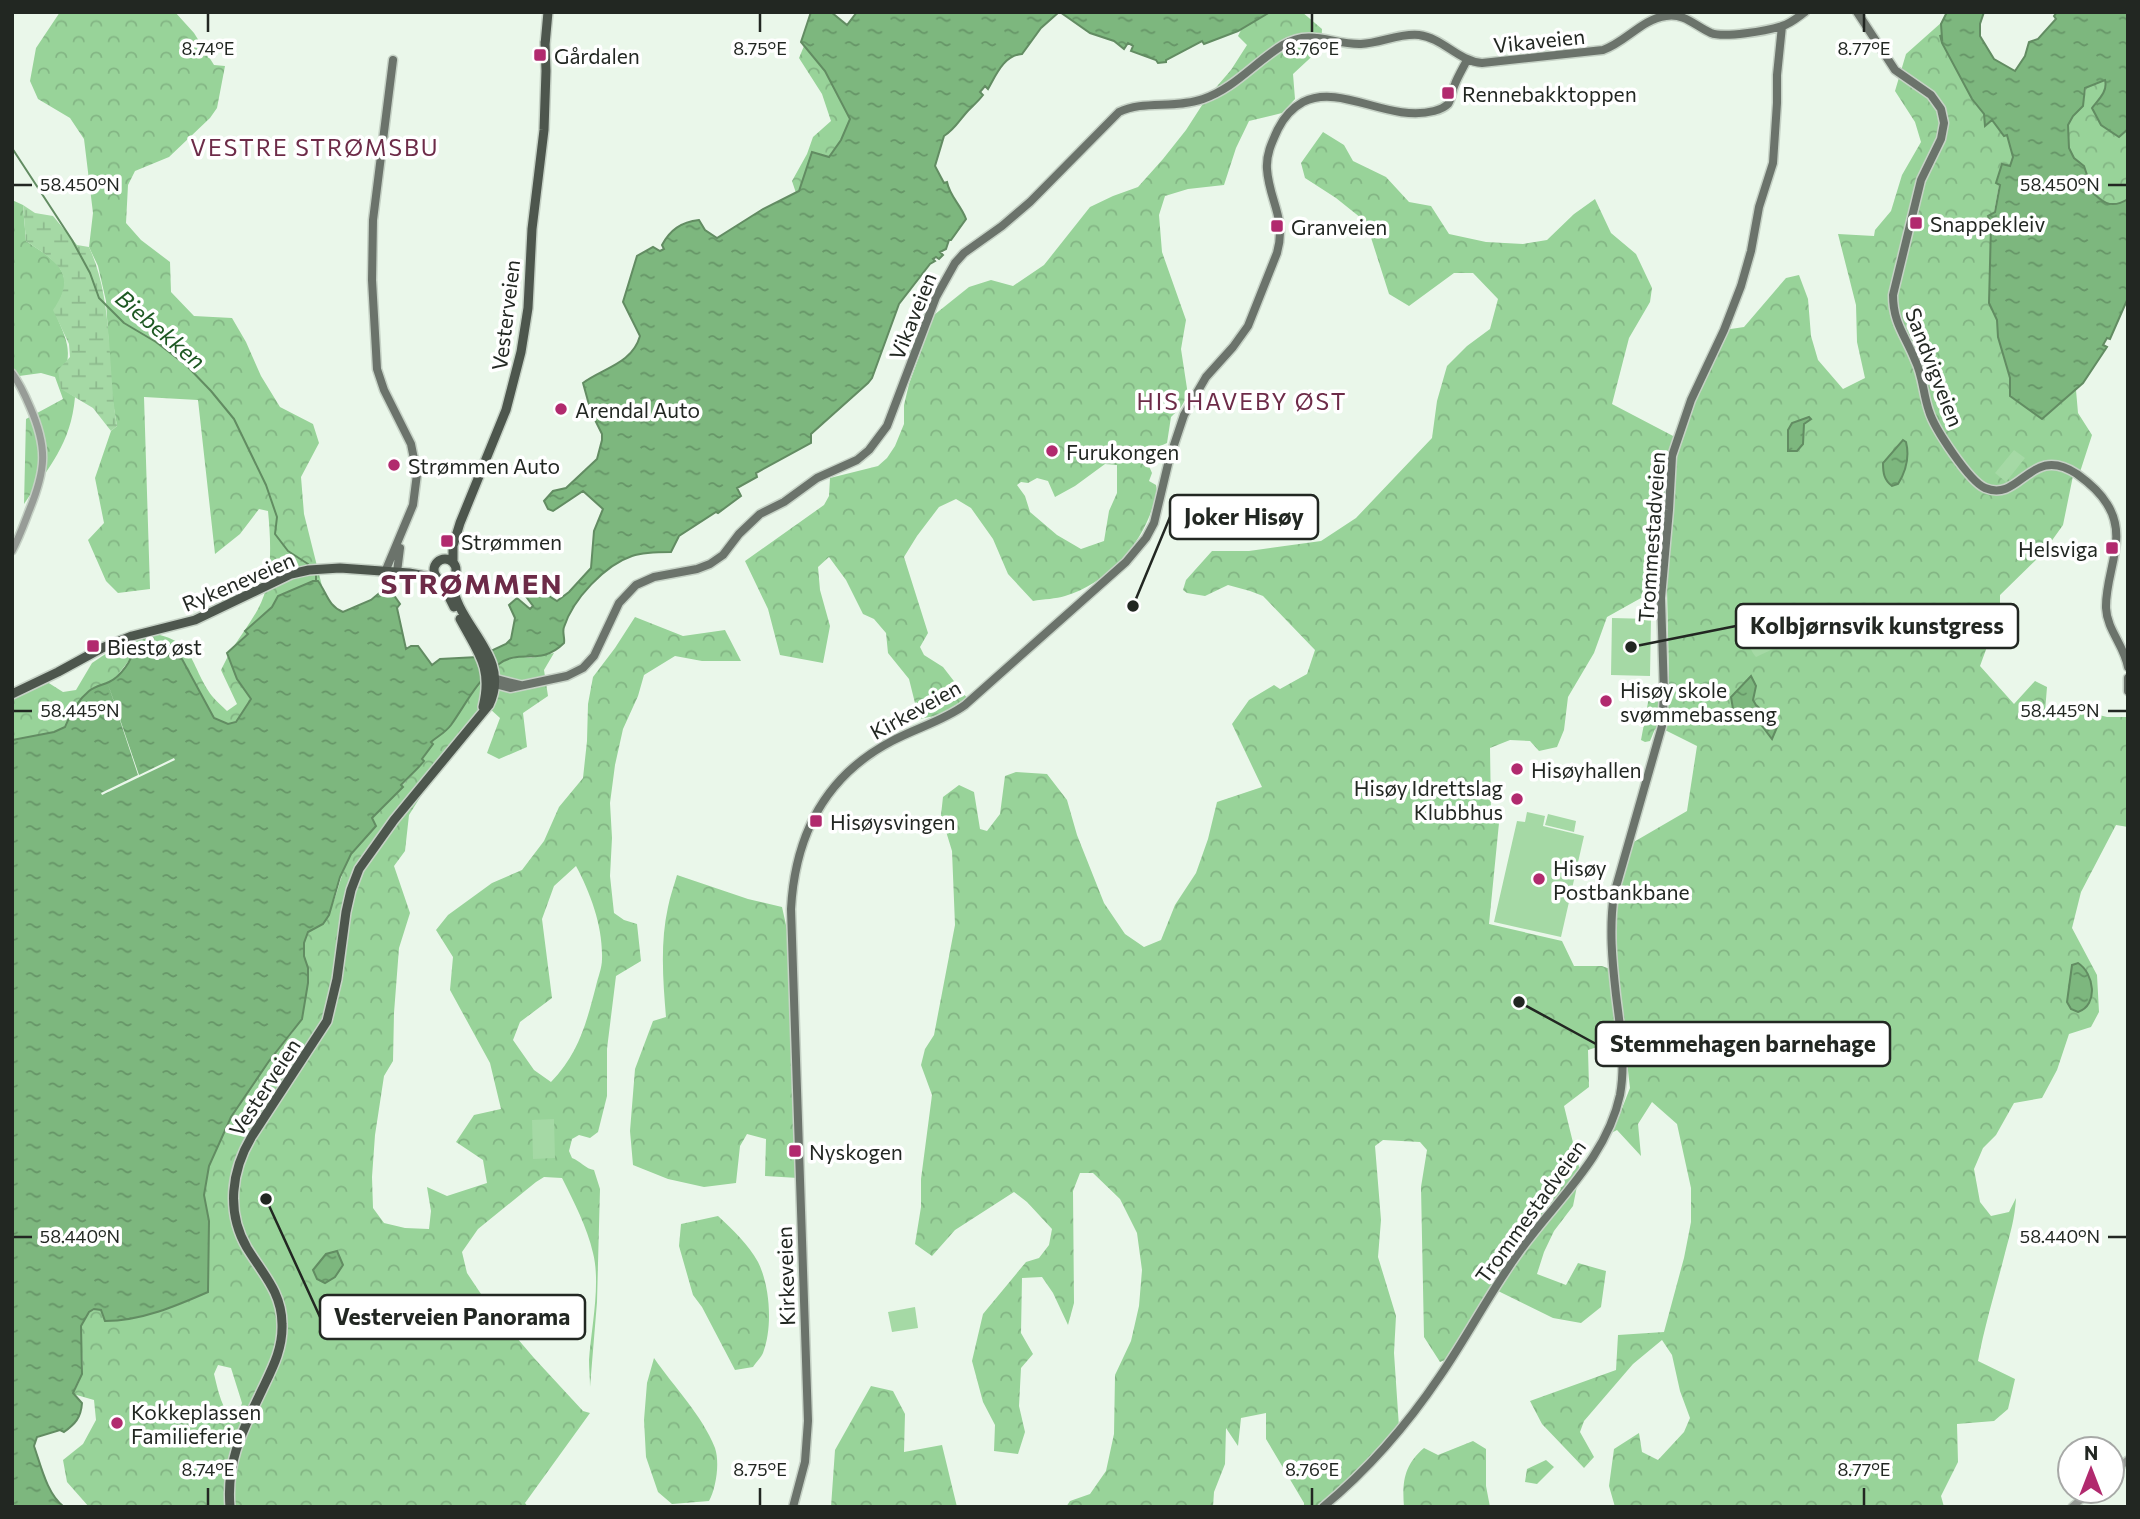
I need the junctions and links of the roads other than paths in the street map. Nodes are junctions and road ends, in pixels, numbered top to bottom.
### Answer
1 (548, 12) edge
2 (1805, 12) edge
3 (1857, 12) edge
4 (1780, 27) junction
5 (393, 60) dead end
6 (1467, 60) junction
7 (1447, 104) joint
8 (12, 373) edge
9 (460, 523) junction
10 (402, 535) junction
11 (12, 551) edge
12 (438, 562) junction
13 (453, 562) junction
14 (386, 570) junction
15 (397, 570) junction
16 (409, 573) junction
17 (439, 579) junction
18 (453, 579) junction
19 (482, 652) junction
20 (2128, 667) edge
21 (2128, 678) edge
22 (492, 679) junction
23 (2128, 691) edge
24 (12, 694) edge
25 (230, 1507) edge
26 (793, 1507) edge
27 (1323, 1507) edge

1 - 9 main road, Vesterveien
2 - 4 main road, Vikaveien
3 - 20 main road, Sandvigveien
4 - 6 main road, Vikaveien
4 - 27 main road, Trommestadveien
5 - 10 main road
6 - 7 main road, Vikaveien
6 - 22 main road, Vikaveien
7 - 26 main road, Kirkeveien
8 - 11 street
9 - 12 main road, Vesterveien
9 - 13 main road, Vesterveien
10 - 14 main road
10 - 15 main road
12 - 13 main road
12 - 16 main road, Rykeneveien
12 - 17 main road
13 - 18 main road
14 - 15 main road, Rykeneveien
14 - 24 main road, Rykeneveien
15 - 16 main road, Rykeneveien
16 - 17 main road, Rykeneveien
17 - 18 main road
17 - 19 main road
18 - 19 main road
19 - 22 main road
21 - 23 main road
22 - 25 main road, Vesterveien

